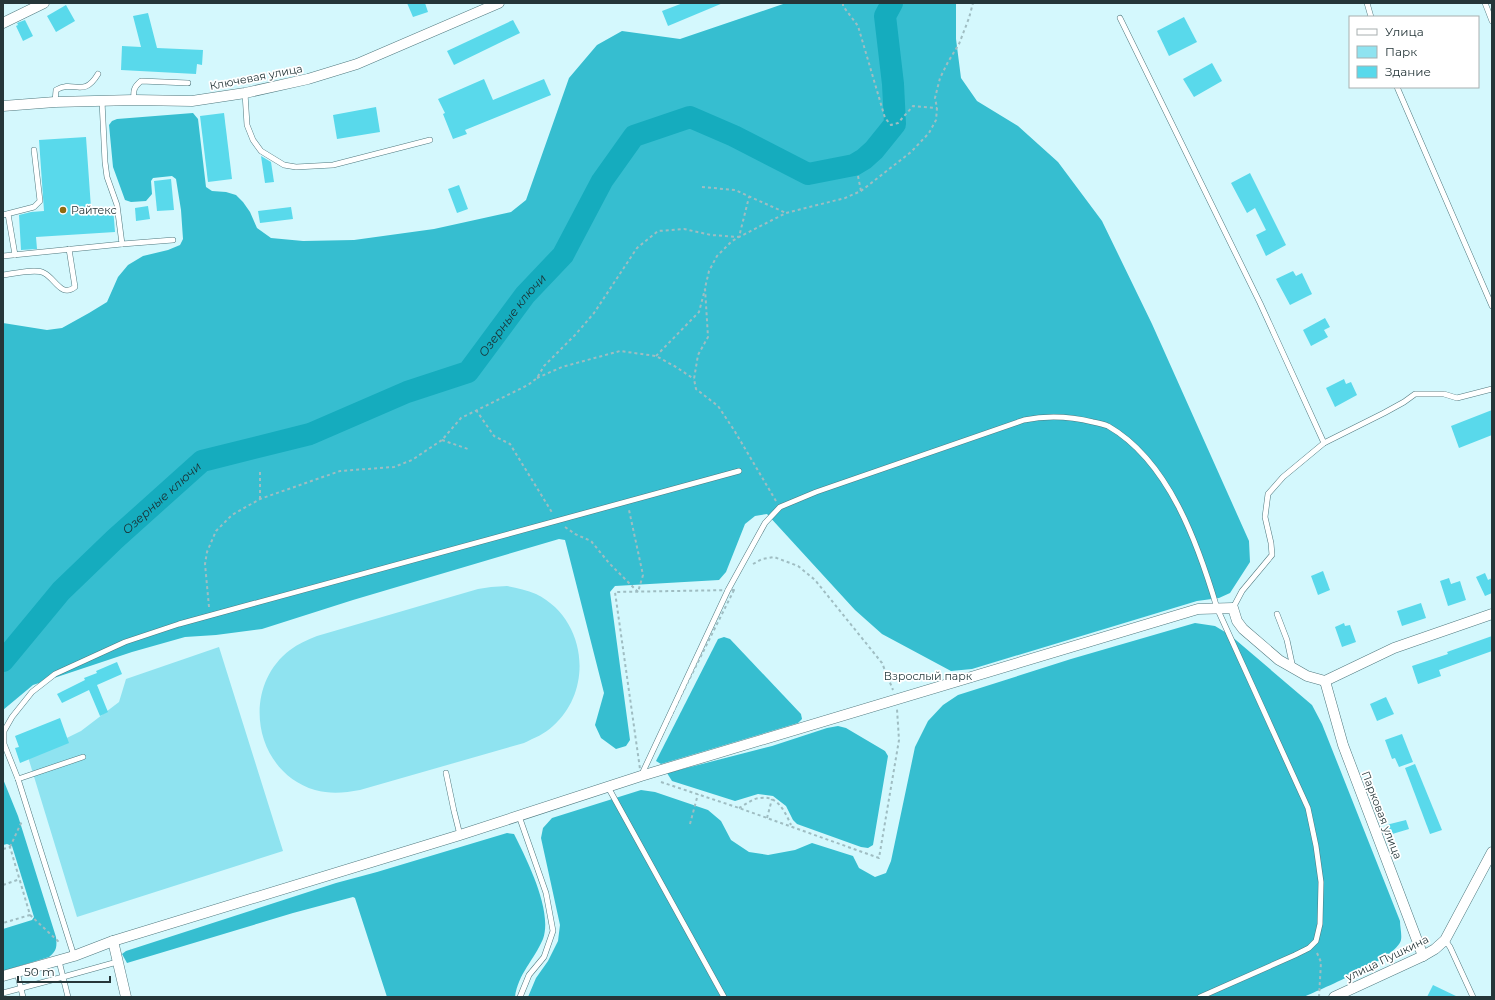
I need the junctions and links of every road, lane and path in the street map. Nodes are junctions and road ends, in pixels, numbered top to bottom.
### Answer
1 (44, 3) edge
2 (499, 3) edge
3 (843, 3) edge
4 (973, 3) edge
5 (1367, 3) edge
6 (1485, 3) edge
7 (1371, 16) edge
8 (1120, 18) dead end
9 (1492, 21) edge
10 (3, 23) edge
11 (98, 74) dead end
12 (188, 83) dead end
13 (1397, 88) edge
14 (245, 93) junction
15 (134, 100) junction
16 (102, 101) junction
17 (55, 102) junction
18 (3, 106) edge
19 (937, 108) junction
20 (430, 140) dead end
21 (34, 150) dead end
22 (858, 176) dead end
23 (702, 187) dead end
24 (861, 191) junction
25 (749, 197) junction
26 (786, 213) junction
27 (5, 215) edge
28 (739, 237) junction
29 (173, 240) dead end
30 (122, 244) junction
31 (69, 250) junction
32 (15, 255) junction
33 (3, 256) edge
34 (3, 275) edge
35 (705, 288) junction
36 (1492, 306) edge
37 (656, 356) junction
38 (537, 378) junction
39 (694, 379) junction
40 (1492, 389) edge
41 (442, 440) junction
42 (1324, 443) junction
43 (468, 449) dead end
44 (739, 471) dead end
45 (260, 472) dead end
46 (260, 499) junction
47 (780, 507) junction
48 (750, 565) dead end
49 (728, 590) junction
50 (1217, 608) junction
51 (1233, 608) junction
52 (1277, 614) dead end
53 (1492, 614) edge
54 (209, 616) junction
55 (1294, 669) junction
56 (1324, 681) junction
57 (896, 700) junction
58 (83, 757) dead end
59 (446, 773) dead end
60 (644, 777) junction
61 (18, 780) junction
62 (655, 780) dead end
63 (608, 786) junction
64 (698, 794) junction
65 (772, 798) junction
66 (739, 808) junction
67 (27, 811) junction
68 (519, 816) junction
69 (767, 818) junction
70 (690, 824) dead end
71 (792, 826) junction
72 (460, 835) junction
73 (10, 846) junction
74 (3, 849) edge
75 (1492, 852) edge
76 (20, 879) junction
77 (3, 885) edge
78 (30, 915) junction
79 (3, 923) edge
80 (1445, 940) junction
81 (113, 941) junction
82 (1316, 941) junction
83 (74, 956) junction
84 (1423, 956) junction
85 (59, 961) junction
86 (118, 962) junction
87 (17, 972) junction
88 (3, 976) edge
89 (63, 977) junction
90 (21, 989) junction
91 (3, 993) edge
92 (23, 997) edge
93 (68, 997) edge
94 (126, 997) edge
95 (520, 997) edge
96 (724, 997) edge
97 (1200, 997) edge
98 (1319, 997) edge
99 (1334, 997) edge
100 (1473, 997) edge

1 - 10 street
2 - 14 street, Ключевая улица
3 - 19 path
4 - 19 path
5 - 7 lane
6 - 9 lane
8 - 42 lane
11 - 17 lane
12 - 15 lane
13 - 36 lane
14 - 15 street, Ключевая улица
14 - 20 lane
15 - 16 street, Ключевая улица
16 - 17 street, Ключевая улица
16 - 30 lane
17 - 18 street, Ключевая улица
19 - 24 path
21 - 27 lane
22 - 24 path
23 - 25 path
24 - 26 path
25 - 26 path
25 - 28 path
26 - 28 path
27 - 32 lane
28 - 35 path
28 - 38 path
29 - 30 lane
30 - 31 lane
31 - 32 lane
31 - 34 lane
32 - 33 lane
35 - 37 path
35 - 39 path
37 - 38 path
37 - 39 path
38 - 41 path
39 - 47 path
40 - 42 lane
41 - 43 path
41 - 46 path
42 - 51 lane
44 - 54 lane
45 - 46 path
46 - 54 path
47 - 49 lane
47 - 50 lane
48 - 57 path
49 - 60 lane
49 - 60 path
50 - 51 street
50 - 57 street
50 - 82 lane
51 - 55 street
52 - 55 lane
53 - 56 street
54 - 61 lane
55 - 56 street
56 - 84 street, Парковая улица
57 - 60 street
57 - 71 path
58 - 61 lane
59 - 72 lane
60 - 63 street
61 - 67 lane
62 - 64 path
63 - 68 street
63 - 96 lane
64 - 66 path
64 - 70 path
65 - 66 path
65 - 69 path
65 - 71 path
66 - 69 path
67 - 73 path
67 - 83 lane
68 - 72 street
68 - 95 lane
69 - 71 path
72 - 81 street
73 - 74 path
73 - 76 path
75 - 80 street, улица Пушкина
76 - 77 path
76 - 78 path
78 - 79 path
78 - 83 path
80 - 84 street, улица Пушкина
80 - 100 lane
81 - 83 street
81 - 86 street
82 - 97 lane
82 - 98 path
83 - 85 street
84 - 99 street, улица Пушкина
85 - 87 street
85 - 89 lane
86 - 89 lane
86 - 94 street
87 - 88 street
87 - 90 lane
89 - 90 lane
89 - 93 lane
90 - 91 lane
90 - 92 lane

